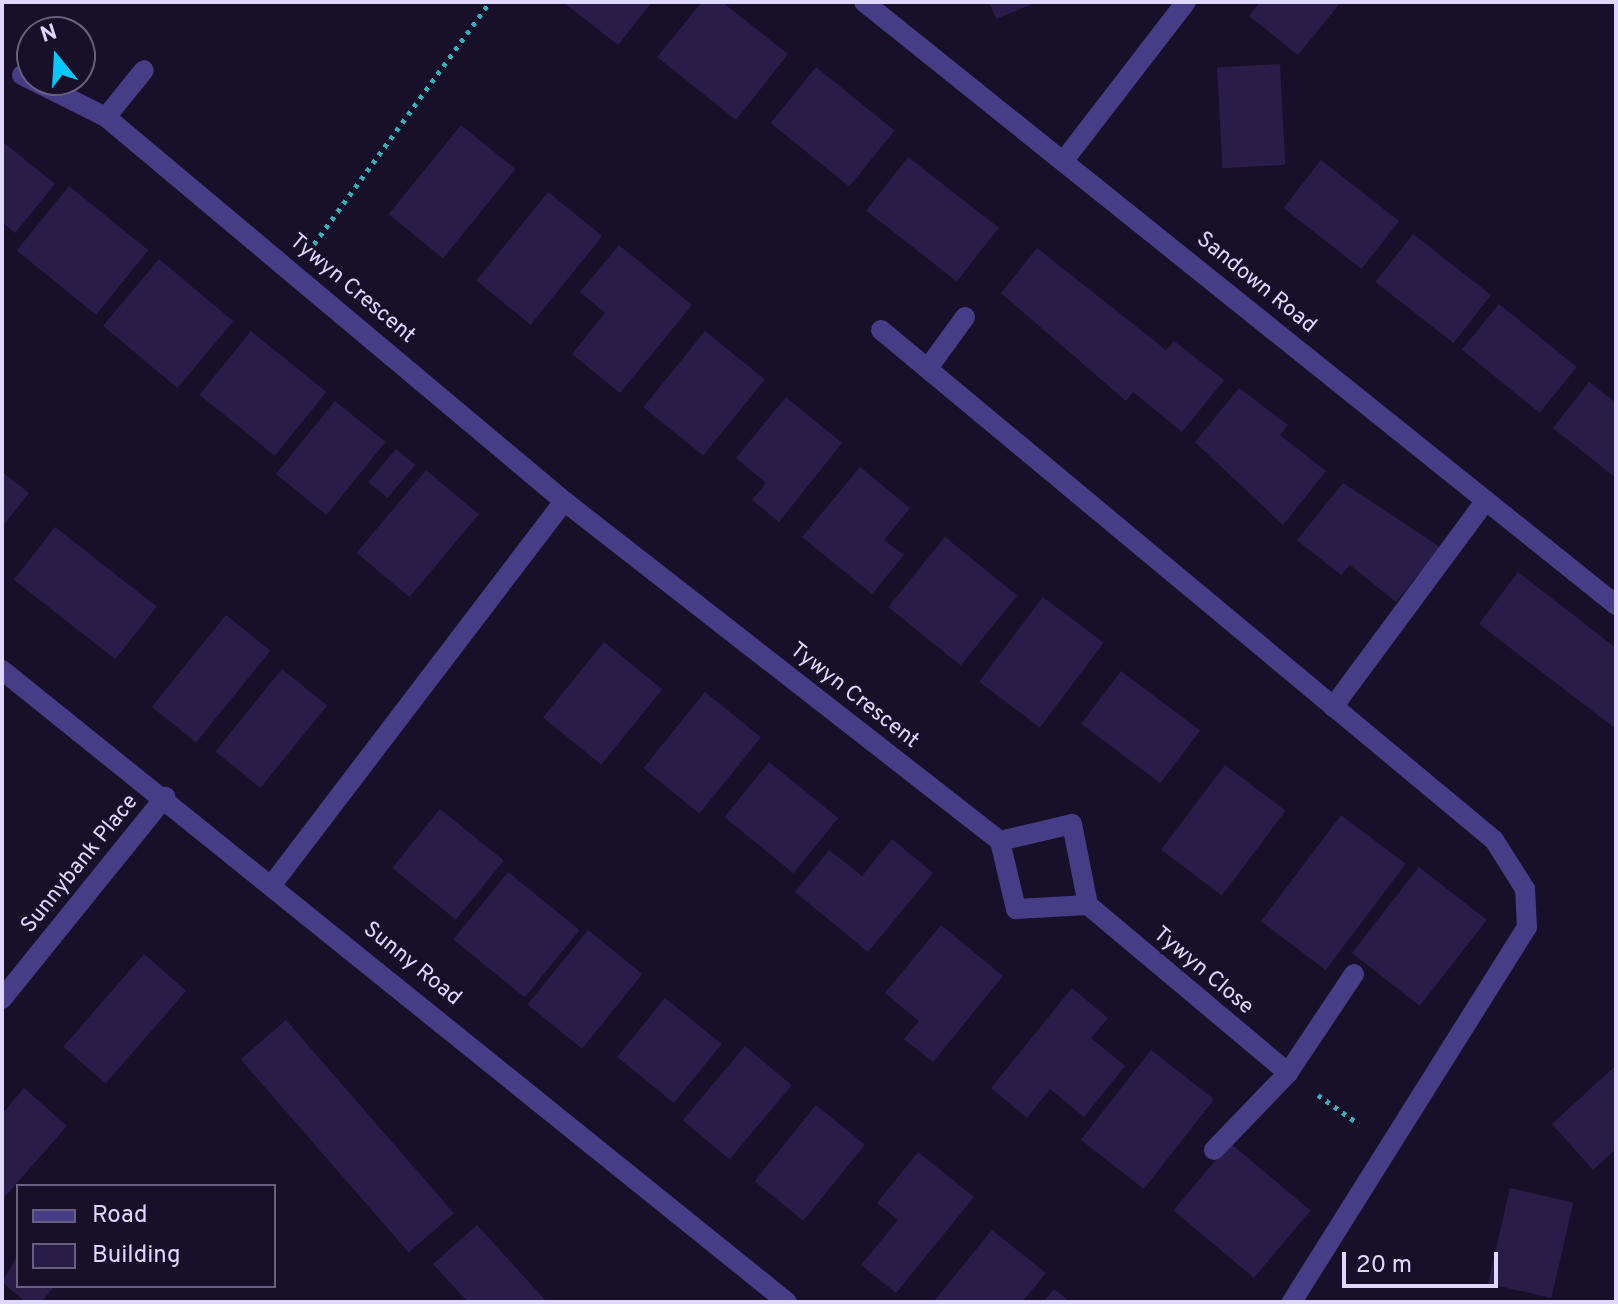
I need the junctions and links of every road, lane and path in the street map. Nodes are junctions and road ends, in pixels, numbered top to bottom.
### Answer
1 (490, 2) edge
2 (864, 2) edge
3 (1186, 2) edge
4 (144, 70) dead end
5 (64, 96) edge
6 (106, 117) junction
7 (1065, 159) junction
8 (294, 271) junction
9 (965, 317) dead end
10 (881, 330) dead end
11 (928, 368) junction
12 (1486, 500) junction
13 (564, 501) junction
14 (1616, 605) edge
15 (2, 670) edge
16 (1333, 707) junction
17 (165, 797) junction
18 (1000, 841) junction
19 (274, 882) junction
20 (1088, 905) junction
21 (1354, 974) dead end
22 (2, 999) edge
23 (1288, 1073) junction
24 (1390, 1147) junction
25 (1214, 1150) dead end
26 (787, 1302) edge
27 (1292, 1302) edge

1 - 8 path
2 - 7 street, Sandown Road
3 - 7 street
4 - 6 street
5 - 6 street, Tywyn Crescent
6 - 8 street, Tywyn Crescent
7 - 12 street, Sandown Road
8 - 13 street, Tywyn Crescent
9 - 11 street
10 - 11 street
11 - 16 street
12 - 14 street, Sandown Road
12 - 16 street
13 - 18 street, Tywyn Crescent
13 - 19 street
15 - 17 street, Sunny Road
16 - 24 street
17 - 19 street, Sunny Road
17 - 22 street, Sunnybank Place
18 - 20 street
18 - 20 street
19 - 26 street, Sunny Road
20 - 23 street, Tywyn Close
21 - 23 street
23 - 24 path
23 - 25 street
24 - 27 street

